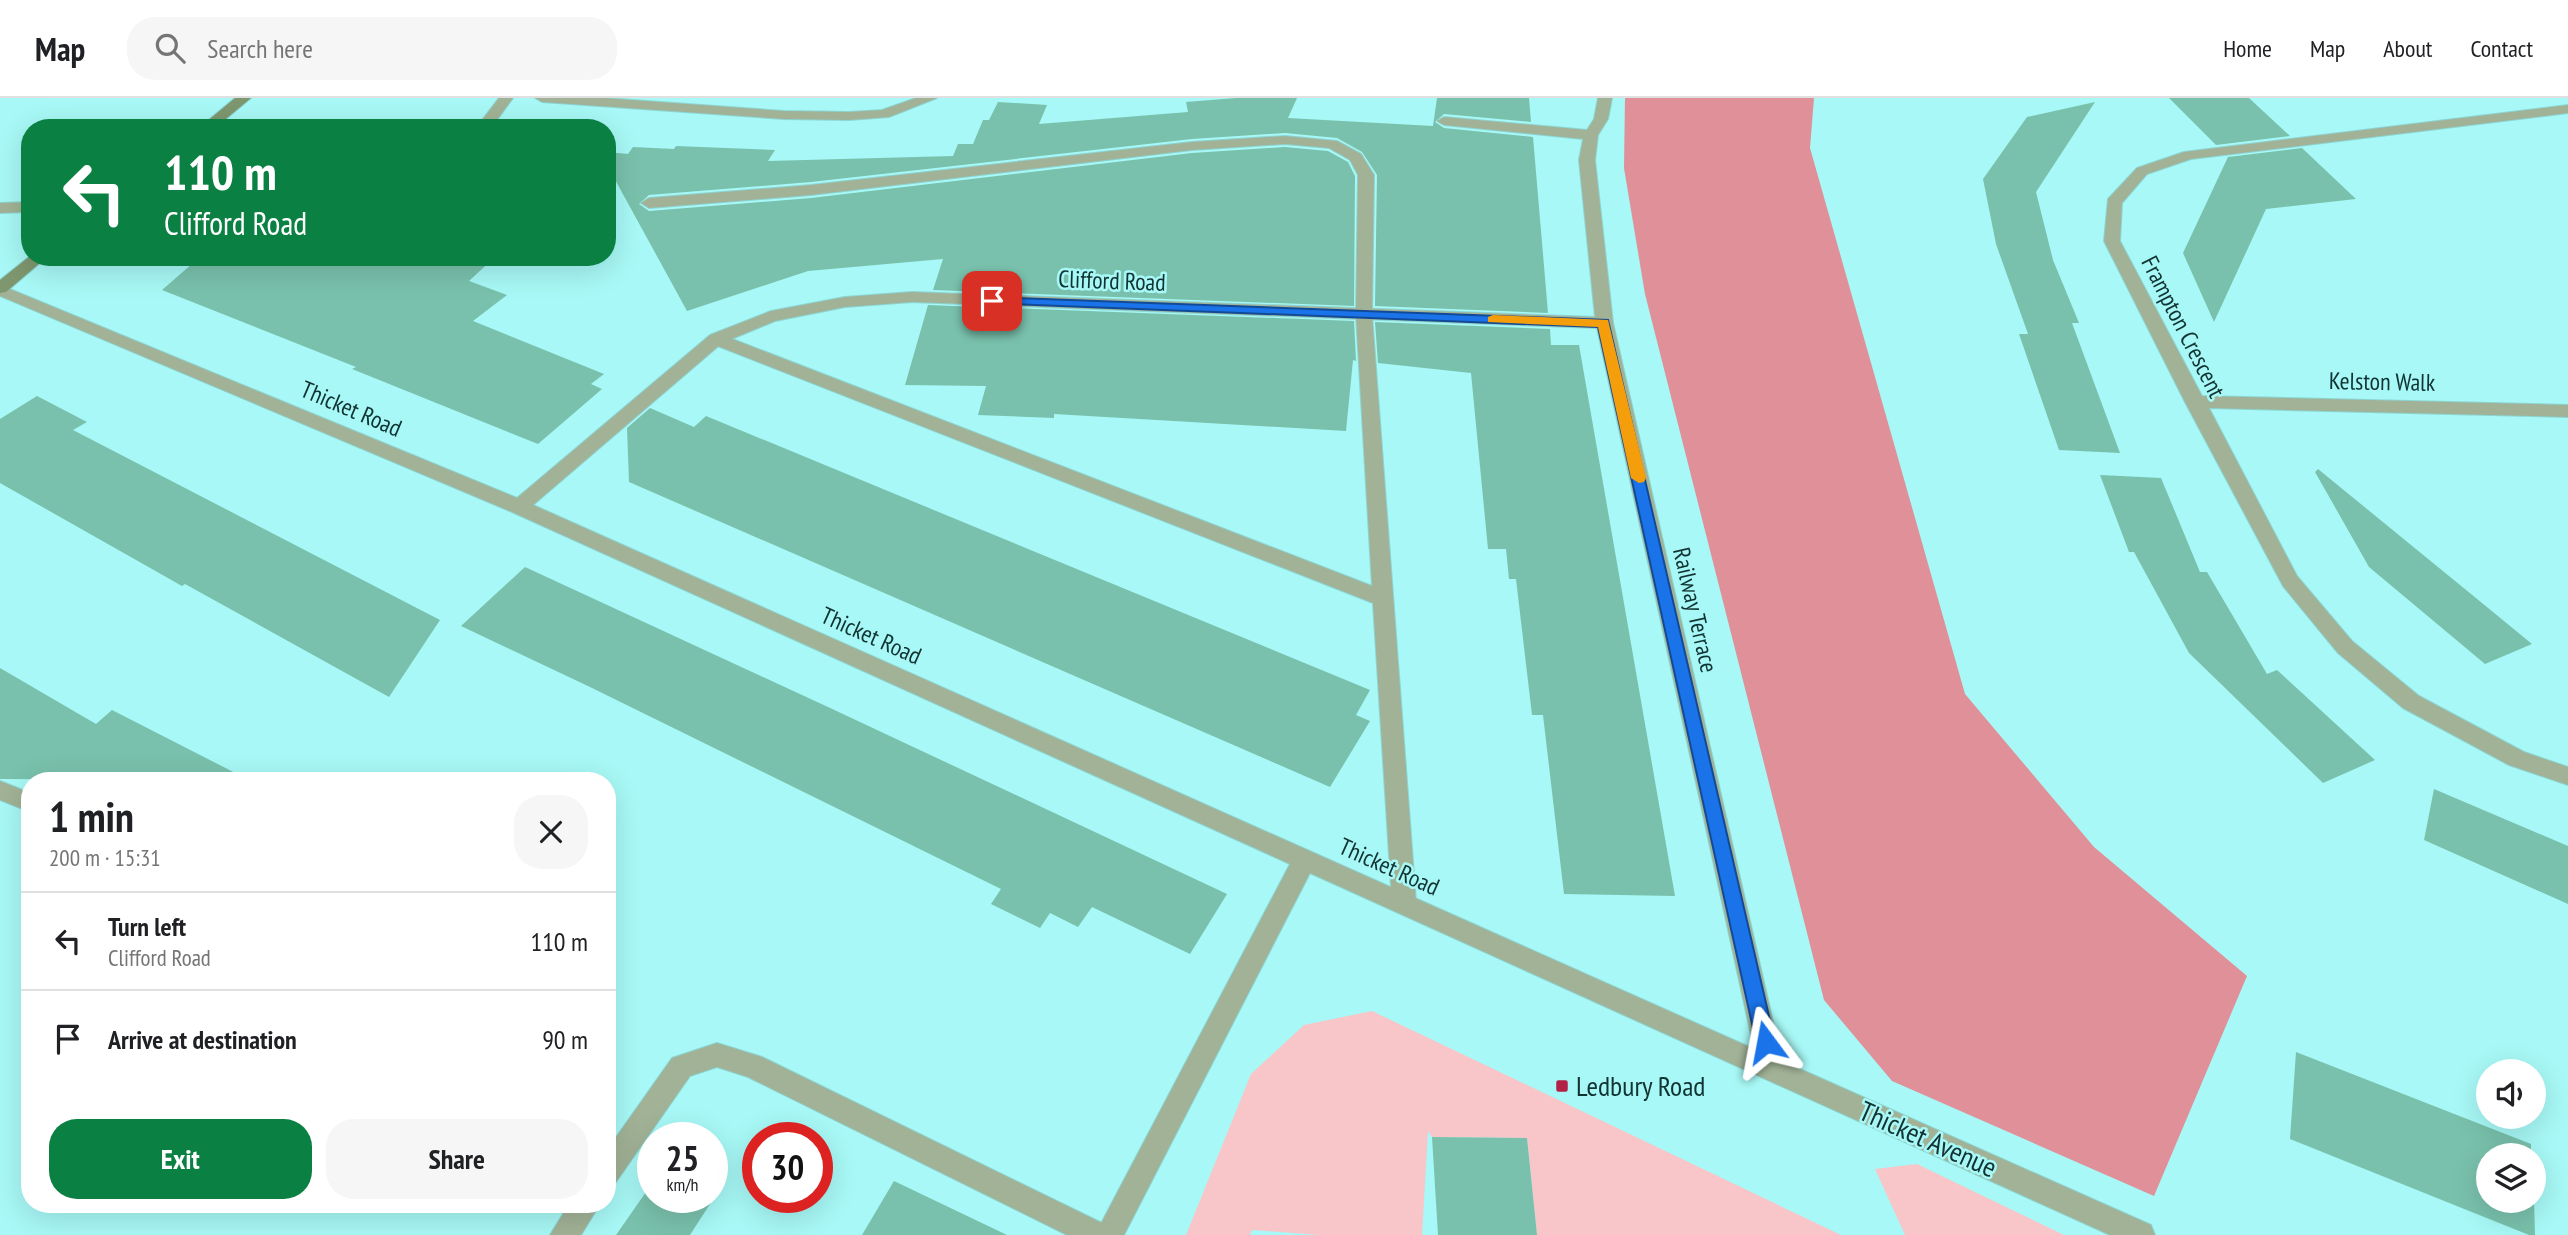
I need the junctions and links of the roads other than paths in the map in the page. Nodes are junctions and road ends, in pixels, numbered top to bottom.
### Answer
1 (244, 98) edge
2 (506, 98) edge
3 (542, 98) edge
4 (930, 98) edge
5 (1605, 98) edge
6 (2568, 109) edge
7 (217, 119) edge
8 (490, 119) edge
9 (1444, 121) dead end
10 (1591, 135) junction
11 (649, 203) dead end
12 (21, 207) edge
13 (0, 208) edge
14 (28, 266) edge
15 (0, 289) edge
16 (1364, 315) junction
17 (1604, 323) junction
18 (716, 339) junction
19 (2194, 402) junction
20 (2568, 411) edge
21 (519, 507) junction
22 (1382, 598) junction
23 (2568, 776) edge
24 (0, 790) edge
25 (21, 799) edge
26 (1305, 859) junction
27 (1404, 902) junction
28 (1715, 1043) joint
29 (1772, 1069) junction
30 (616, 1160) edge
31 (580, 1213) edge
32 (564, 1235) edge
33 (1096, 1235) edge
34 (1109, 1235) edge
35 (2141, 1235) edge

1 - 7 main road
2 - 8 street
3 - 4 street
5 - 10 street, Railway Terrace
6 - 19 street, Frampton Crescent
9 - 10 street
10 - 17 street, Railway Terrace
11 - 16 street
12 - 13 street
14 - 15 main road
15 - 21 street, Thicket Road
16 - 17 street, Clifford Road
16 - 18 street, Clifford Road
16 - 22 street
17 - 29 street, Railway Terrace
18 - 21 street, Clifford Road
18 - 22 street
19 - 20 street, Kelston Walk
19 - 23 street, Frampton Crescent
21 - 26 street, Thicket Road
22 - 27 street
24 - 25 street
26 - 27 street, Thicket Road
26 - 34 street
27 - 28 street, Thicket Road
28 - 29 street, Thicket Avenue
29 - 35 street, Thicket Avenue
30 - 33 street
31 - 32 street

